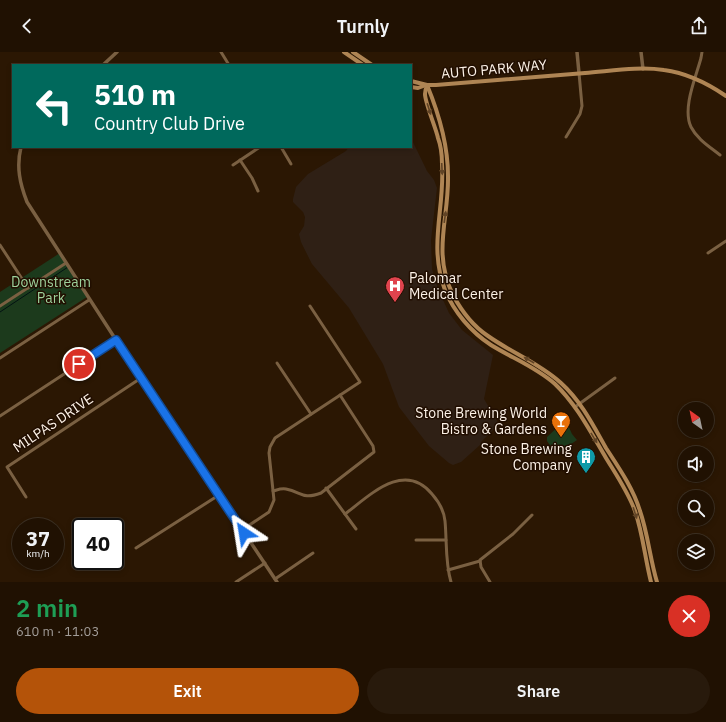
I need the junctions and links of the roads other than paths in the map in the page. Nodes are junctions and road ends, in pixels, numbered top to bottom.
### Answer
1 (117, 52) edge
2 (221, 52) edge
3 (344, 52) edge
4 (353, 52) edge
5 (577, 52) edge
6 (641, 52) edge
7 (702, 52) edge
8 (104, 64) edge
9 (227, 64) edge
10 (362, 64) edge
11 (371, 64) edge
12 (643, 69) junction
13 (579, 73) junction
14 (695, 79) junction
15 (412, 81) edge
16 (427, 85) junction
17 (412, 87) edge
18 (726, 96) edge
19 (566, 137) dead end
20 (21, 148) edge
21 (258, 148) edge
22 (282, 148) edge
23 (720, 155) dead end
24 (240, 160) junction
25 (291, 164) dead end
26 (233, 165) dead end
27 (258, 190) dead end
28 (726, 241) edge
29 (0, 245) edge
30 (708, 253) dead end
31 (66, 263) junction
32 (28, 288) junction
33 (89, 300) junction
34 (0, 306) edge
35 (310, 306) dead end
36 (116, 340) junction
37 (0, 358) edge
38 (277, 363) dead end
39 (141, 378) junction
40 (615, 378) dead end
41 (340, 395) junction
42 (580, 404) junction
43 (575, 407) junction
44 (311, 414) junction
45 (0, 416) edge
46 (326, 488) junction
47 (273, 491) junction
48 (219, 495) junction
49 (26, 497) dead end
50 (345, 514) junction
51 (532, 515) dead end
52 (356, 529) dead end
53 (242, 530) junction
54 (416, 540) dead end
55 (446, 540) junction
56 (136, 548) dead end
57 (313, 553) dead end
58 (652, 560) junction
59 (480, 561) junction
60 (646, 562) junction
61 (265, 563) junction
62 (448, 570) junction
63 (276, 580) edge
64 (236, 582) edge
65 (451, 582) edge
66 (490, 582) edge
67 (652, 582) edge
68 (657, 582) edge

1 - 8 street
2 - 9 street
3 - 10 main road
4 - 11 main road
5 - 13 street
6 - 12 street
7 - 14 street
12 - 13 main road, AUTO PARK WAY
12 - 14 main road, AUTO PARK WAY
13 - 16 main road, AUTO PARK WAY
13 - 19 street
14 - 18 main road, AUTO PARK WAY
14 - 23 street
15 - 16 main road, AUTO PARK WAY
16 - 17 main road, AUTO PARK WAY
42 -> 16 main road
16 -> 43 main road
20 - 31 street
21 - 24 street
22 - 25 street
24 - 26 street
24 - 27 street
28 - 30 street
29 - 32 street
31 - 32 street
31 - 33 street
32 - 34 street
33 - 36 street
33 - 37 street
35 - 41 street
36 - 39 street
36 - 45 street
38 - 44 street
39 - 48 street
39 - 49 street, MILPAS DRIVE
40 - 42 street
41 - 44 street
41 - 46 street
42 - 43 street
42 - 58 main road
43 -> 60 main road
44 - 47 street
46 - 47 street
46 - 50 street
47 - 53 street
48 - 53 street
48 - 56 street
50 - 52 street
50 - 55 street
51 - 59 street
53 - 61 street
54 - 55 street
55 - 62 street
57 - 63 street
58 - 60 main road
58 - 68 main road
59 - 62 street
59 - 66 street
60 - 67 main road
61 - 63 street
61 - 64 street
62 - 65 street

